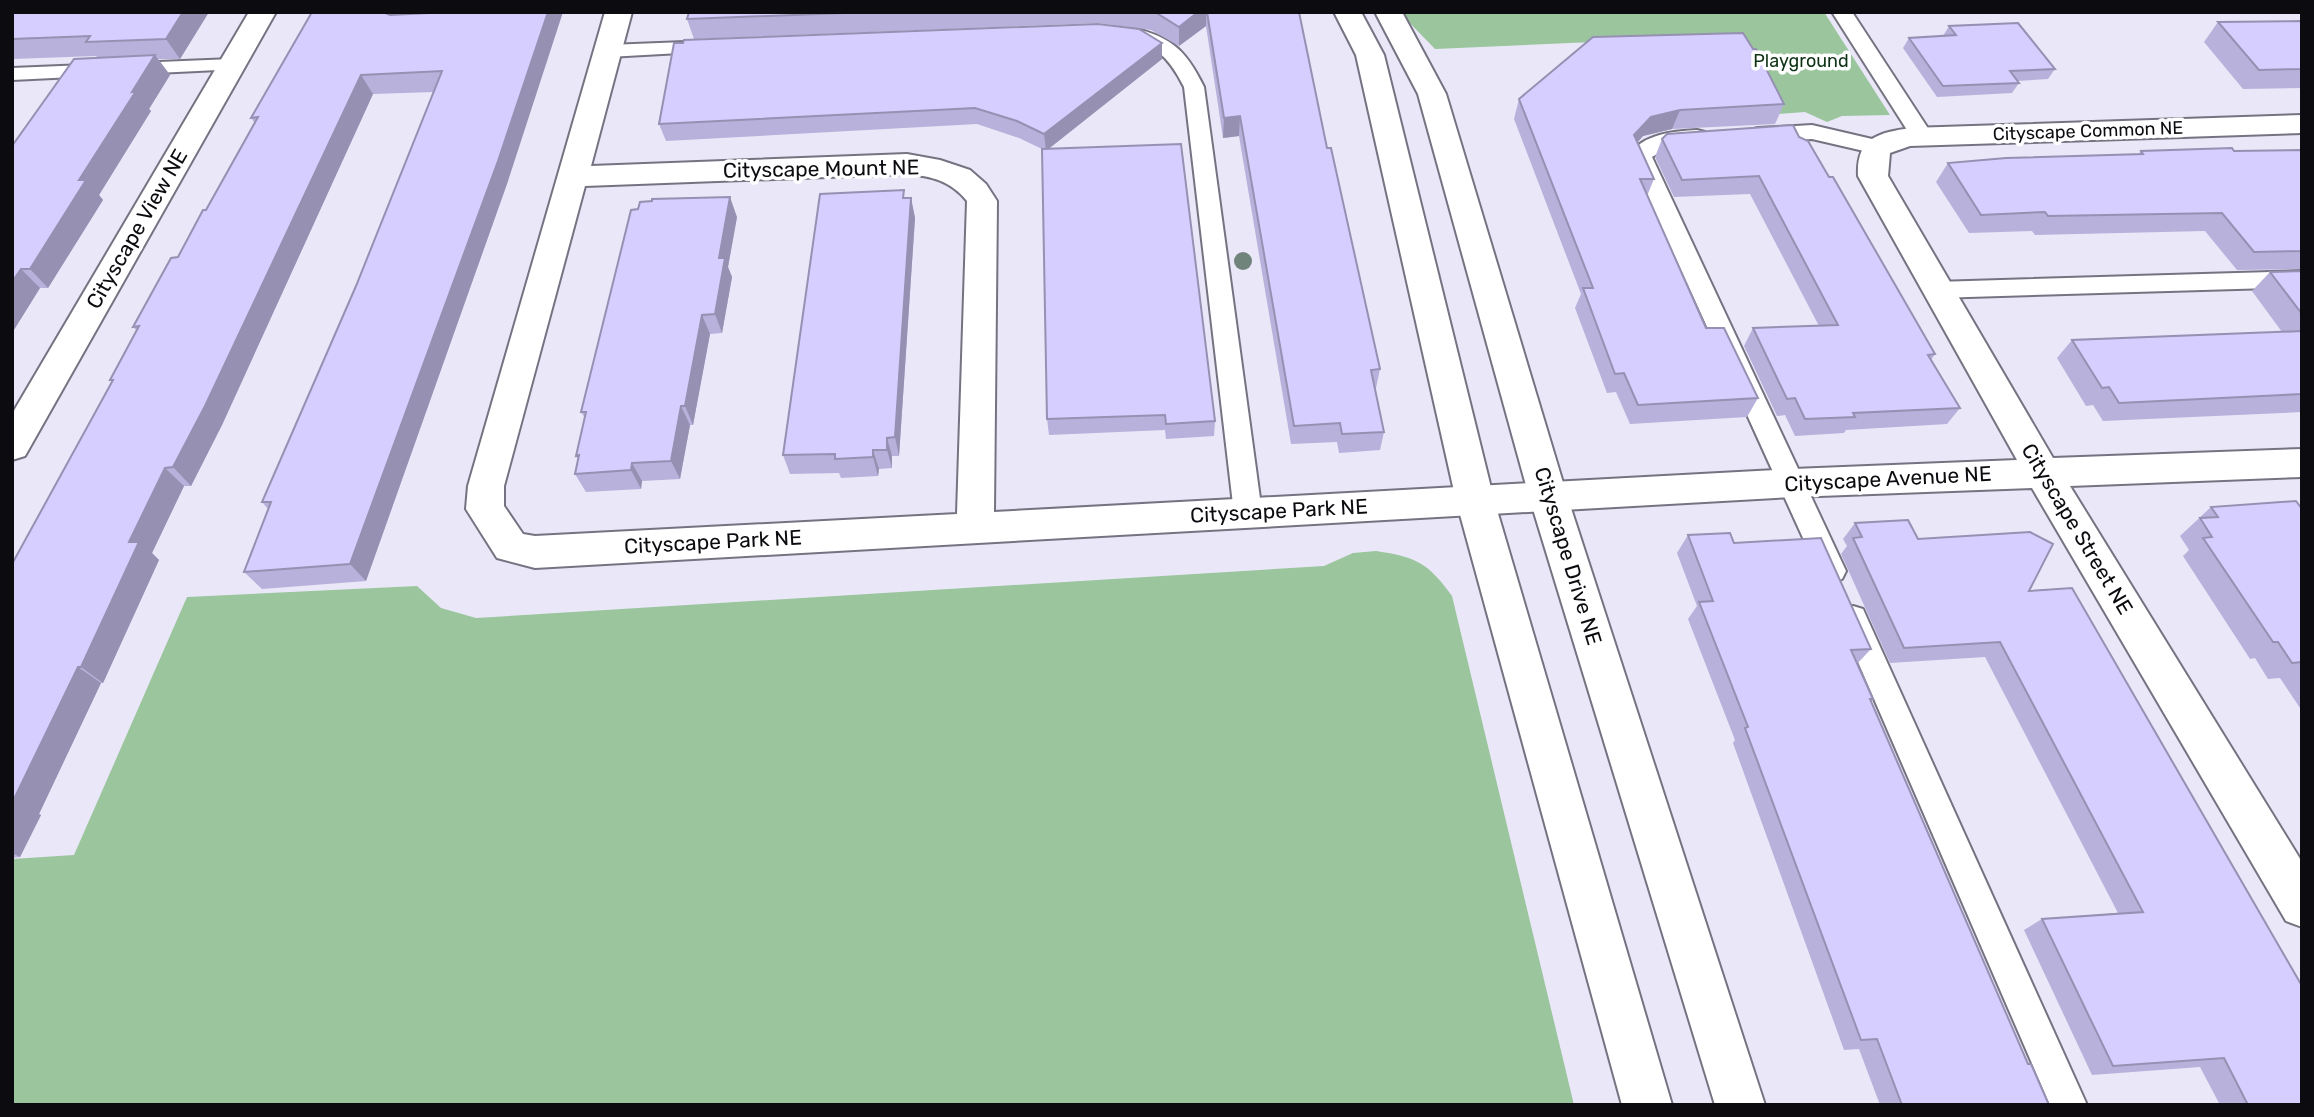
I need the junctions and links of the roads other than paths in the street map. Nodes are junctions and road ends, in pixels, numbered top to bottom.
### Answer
1 (263, 12) edge
2 (619, 12) edge
3 (1347, 12) edge
4 (1388, 12) edge
5 (1842, 12) edge
6 (1099, 32) edge
7 (731, 46) edge
8 (608, 51) junction
9 (232, 65) junction
10 (12, 74) edge
11 (2302, 124) edge
12 (1742, 135) edge
13 (1922, 136) junction
14 (1714, 137) edge
15 (1877, 147) junction
16 (571, 177) junction
17 (2302, 279) edge
18 (1936, 290) junction
19 (12, 446) edge
20 (2302, 463) edge
21 (2042, 472) junction
22 (1793, 483) junction
23 (1548, 496) junction
24 (1475, 500) junction
25 (1248, 513) junction
26 (975, 528) junction
27 (2302, 905) edge
28 (1647, 1105) edge
29 (1740, 1105) edge
30 (2068, 1105) edge

1 - 9 street, Cityscape View NE
2 - 8 street, Cityscape Park NE
3 - 24 street
4 - 23 street, Cityscape Drive NE
5 - 13 lane
6 - 25 lane
7 - 8 lane
8 - 16 street, Cityscape Park NE
9 - 10 lane
9 - 19 street, Cityscape View NE
11 - 13 street, Cityscape Common NE
12 - 15 lane
13 - 15 street, Cityscape Common NE
14 - 22 lane
15 - 18 street, Cityscape Street NE
16 - 26 street, Cityscape Mount NE
16 - 26 street, Cityscape Park NE
17 - 18 lane
18 - 21 street, Cityscape Street NE
20 - 21 street, Cityscape Avenue NE
21 - 22 street, Cityscape Avenue NE
21 - 27 street, Cityscape Street NE
22 - 23 street, Cityscape Avenue NE
22 - 30 lane
23 - 24 street, Cityscape Avenue NE
23 - 29 street, Cityscape Drive NE
24 - 25 street, Cityscape Park NE
24 - 28 street
25 - 26 street, Cityscape Park NE

